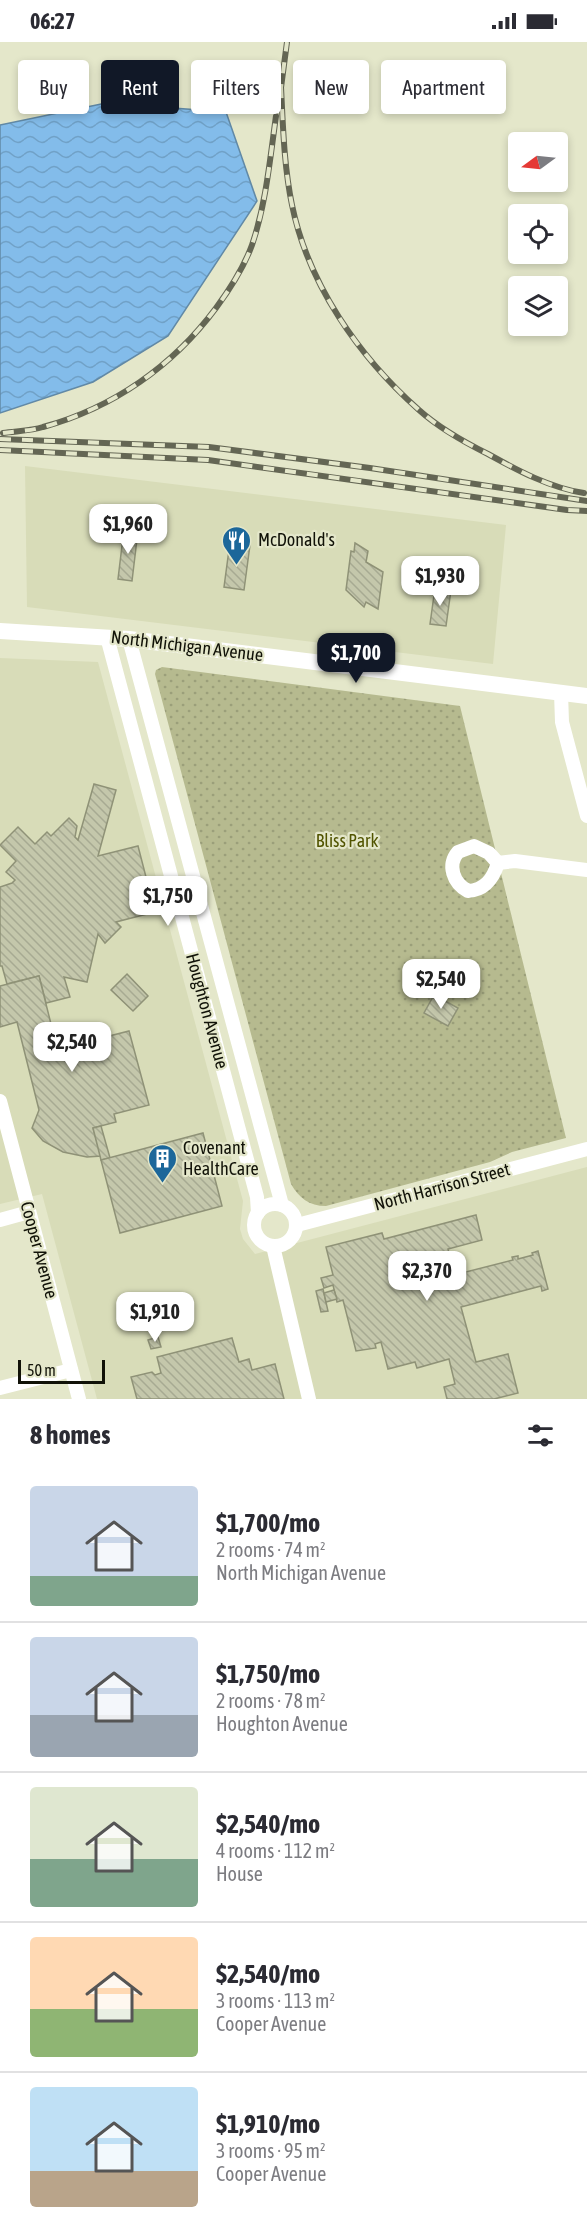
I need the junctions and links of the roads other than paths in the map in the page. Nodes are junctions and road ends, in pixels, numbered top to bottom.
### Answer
1 (0, 630) edge
2 (107, 637) junction
3 (129, 639) junction
4 (561, 693) junction
5 (587, 696) edge
6 (587, 816) edge
7 (498, 863) dead end
8 (587, 870) edge
9 (0, 1101) edge
10 (587, 1149) edge
11 (282, 1204) junction
12 (29, 1212) junction
13 (258, 1213) junction
14 (0, 1220) edge
15 (297, 1225) junction
16 (273, 1246) junction
17 (71, 1370) junction
18 (0, 1388) edge
19 (79, 1399) edge
20 (309, 1399) edge

1 - 2 main road, North Michigan Avenue
2 - 3 main road, North Michigan Avenue
2 - 13 street, Houghton Avenue
3 - 4 main road, North Michigan Avenue
3 - 11 street, Houghton Avenue
4 - 5 main road, North Michigan Avenue
4 - 6 street
7 - 8 street
9 - 12 street, Cooper Avenue
10 - 15 street, North Harrison Street
11 - 13 street
11 - 15 street
12 - 14 street
12 - 17 street, Cooper Avenue
13 - 16 street
15 - 16 street
16 - 20 street
17 - 18 street
17 - 19 street, Cooper Avenue

